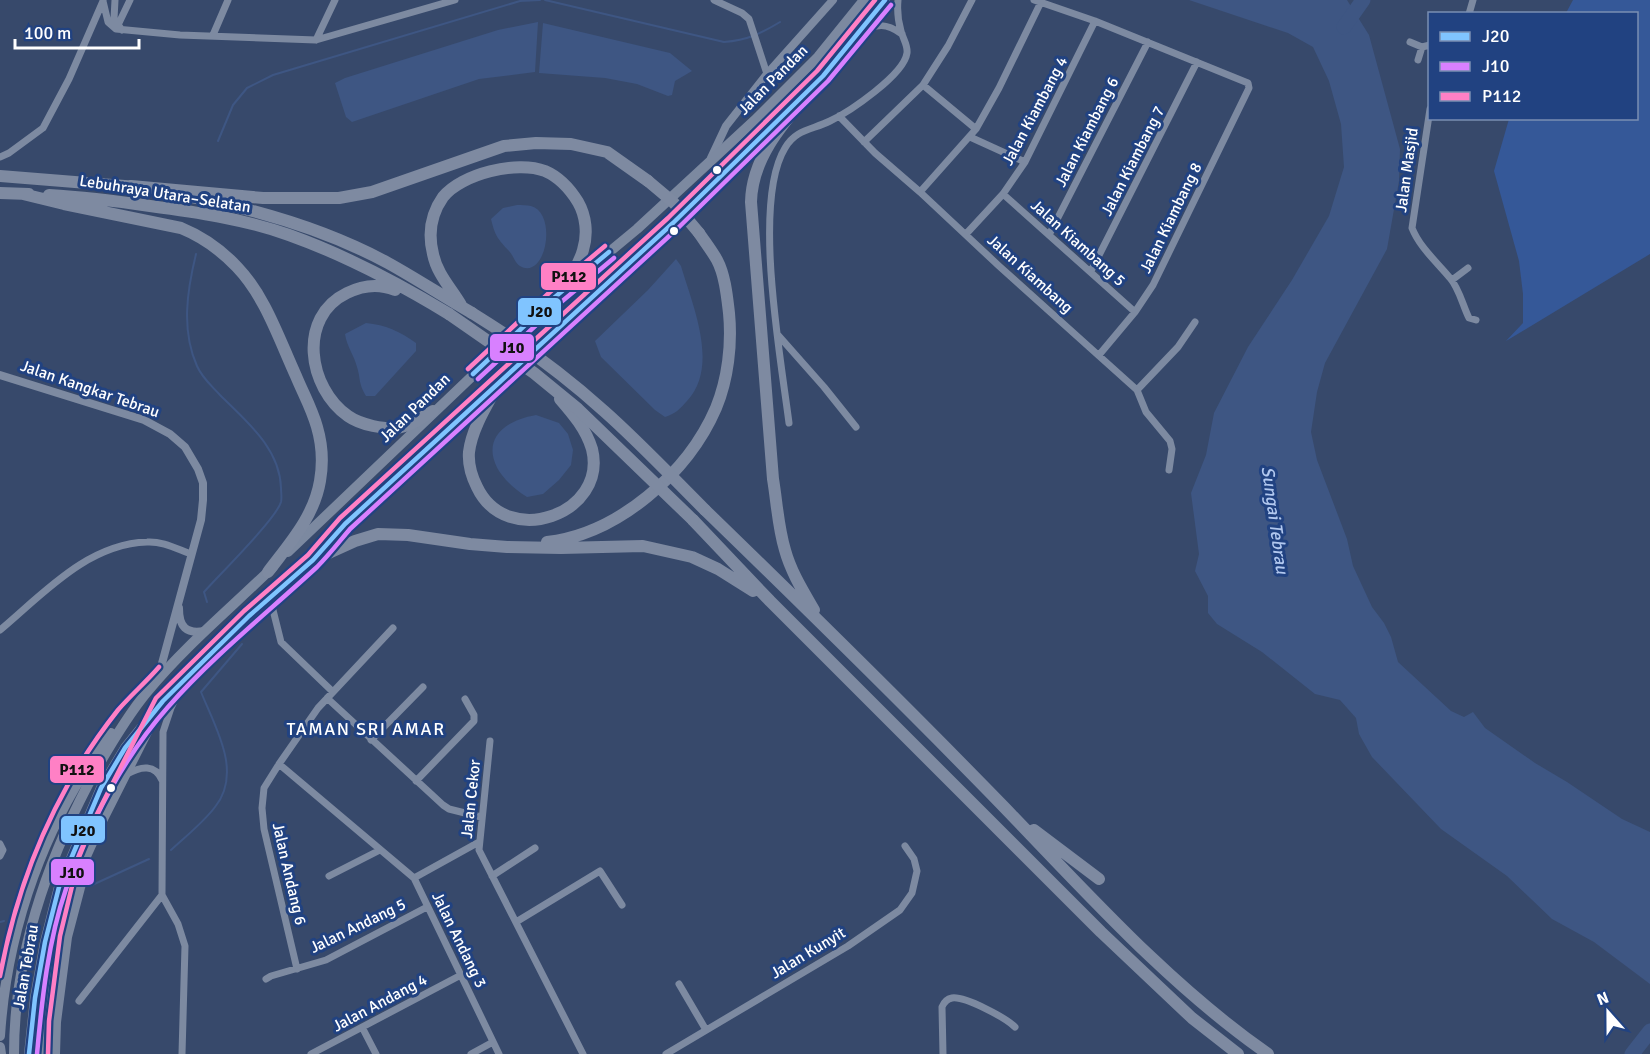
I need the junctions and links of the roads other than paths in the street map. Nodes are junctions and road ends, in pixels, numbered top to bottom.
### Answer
1 (115, 0) edge
2 (130, 0) edge
3 (228, 0) edge
4 (335, 0) edge
5 (455, 0) edge
6 (714, 0) edge
7 (833, 0) edge
8 (864, 0) edge
9 (885, 0) edge
10 (898, 0) edge
11 (972, 0) edge
12 (104, 1) edge
13 (1038, 1) edge
14 (446, 2) edge
15 (1095, 21) junction
16 (120, 27) junction
17 (902, 34) junction
18 (213, 35) junction
19 (854, 39) junction
20 (316, 40) junction
21 (1148, 42) junction
22 (1410, 42) dead end
23 (1426, 46) edge
24 (1418, 60) dead end
25 (1197, 62) junction
26 (766, 74) junction
27 (823, 76) junction
28 (923, 85) junction
29 (839, 116) junction
30 (1428, 120) edge
31 (976, 129) junction
32 (970, 137) junction
33 (864, 142) junction
34 (0, 156) edge
35 (1025, 162) junction
36 (709, 164) junction
37 (0, 176) edge
38 (131, 186) junction
39 (920, 192) junction
40 (0, 193) edge
41 (23, 194) junction
42 (1003, 194) junction
43 (966, 234) junction
44 (1049, 235) junction
45 (1468, 268) dead end
46 (1091, 271) junction
47 (1452, 280) junction
48 (417, 295) junction
49 (555, 297) junction
50 (467, 310) junction
51 (1135, 312) junction
52 (1476, 320) dead end
53 (1195, 322) dead end
54 (778, 335) junction
55 (1099, 355) junction
56 (0, 375) edge
57 (500, 381) junction
58 (552, 388) junction
59 (1137, 390) junction
60 (433, 411) junction
61 (789, 423) dead end
62 (856, 427) dead end
63 (1169, 470) dead end
64 (507, 547) junction
65 (191, 554) junction
66 (313, 560) junction
67 (268, 572) junction
68 (270, 598) junction
69 (179, 599) junction
70 (770, 601) junction
71 (825, 627) junction
72 (393, 628) dead end
73 (0, 630) edge
74 (204, 631) junction
75 (157, 681) junction
76 (184, 682) junction
77 (423, 687) dead end
78 (147, 692) junction
79 (330, 695) junction
80 (465, 699) dead end
81 (163, 701) junction
82 (371, 740) junction
83 (490, 741) dead end
84 (279, 764) junction
85 (125, 776) junction
86 (416, 781) junction
87 (163, 783) junction
88 (1005, 808) junction
89 (481, 817) junction
90 (479, 842) junction
91 (905, 846) dead end
92 (535, 848) dead end
93 (380, 850) junction
94 (86, 859) junction
95 (329, 876) dead end
96 (492, 876) junction
97 (414, 878) junction
98 (1099, 879) dead end
99 (45, 882) joint
100 (59, 887) joint
101 (162, 895) junction
102 (622, 905) dead end
103 (428, 907) junction
104 (516, 922) junction
105 (297, 969) junction
106 (461, 975) junction
107 (266, 980) dead end
108 (679, 984) dead end
109 (79, 1001) dead end
110 (1016, 1027) dead end
111 (362, 1028) junction
112 (706, 1030) junction
113 (0, 1036) edge
114 (493, 1042) junction
115 (0, 1047) edge
116 (1, 1054) edge
117 (14, 1054) edge
118 (29, 1054) edge
119 (44, 1054) edge
120 (55, 1054) edge
121 (182, 1054) edge
122 (311, 1054) edge
123 (375, 1054) edge
124 (471, 1054) edge
125 (499, 1054) edge
126 (583, 1054) edge
127 (666, 1054) edge
128 (943, 1054) edge
129 (1238, 1054) edge
130 (1268, 1054) edge

1 - 16 street
2 - 16 street
3 - 18 street
4 - 20 street
5 - 14 street
6 - 26 street
7 - 26 street
8 - 36 highway, Jalan Pandan
9 - 19 highway, Jalan Pandan
10 - 17 street
11 - 28 street
12 - 16 street
12 - 34 street
13 - 15 street
13 - 31 street
14 - 20 street
15 - 21 street
15 - 35 street, Jalan Kiambang 4
16 - 18 street
17 - 19 street
17 - 29 street
18 - 20 street
19 - 27 highway, Jalan Pandan
21 - 25 street
21 - 44 street, Jalan Kiambang 6
22 - 23 street
23 - 24 street
25 - 46 street, Jalan Kiambang 7
25 - 51 street, Jalan Kiambang 8
26 - 36 street
27 - 57 highway, Jalan Pandan
27 - 71 highway
28 - 31 street
28 - 33 street
29 - 33 street, Jalan Kiambang
29 - 54 street
30 - 47 street, Jalan Masjid
31 - 32 street
32 - 35 street
32 - 39 street
33 - 39 street, Jalan Kiambang
35 - 42 street, Jalan Kiambang 4
36 - 49 highway, Jalan Pandan
37 - 38 highway, Lebuhraya Utara–Selatan
38 - 50 highway, Lebuhraya Utara–Selatan
38 - 64 highway, bridge
39 - 43 street, Jalan Kiambang
40 - 41 highway, Lebuhraya Utara–Selatan
41 - 48 highway, Lebuhraya Utara–Selatan
41 - 67 highway
42 - 43 street, Jalan Kiambang 4
42 - 44 street, Jalan Kiambang 5
43 - 55 street, Jalan Kiambang
44 - 46 street, Jalan Kiambang 5
45 - 47 street
46 - 51 street, Jalan Kiambang 5
47 - 52 street, Jalan Masjid
48 - 58 highway, Lebuhraya Utara–Selatan, bridge
48 - 60 highway
49 - 50 highway
49 - 60 highway, Jalan Pandan
50 - 71 highway, Lebuhraya Utara–Selatan, bridge
51 - 55 street, Jalan Kiambang 8
53 - 59 street
54 - 61 street
54 - 62 street
55 - 59 street, Jalan Kiambang
56 - 65 street, Jalan Kangkar Tebrau
57 - 58 highway, bridge
57 - 66 highway, Jalan Pandan
58 - 70 highway, bridge
59 - 63 street
60 - 67 highway, Jalan Pandan
64 - 66 highway
64 - 70 highway
65 - 69 street, Jalan Kangkar Tebrau
65 - 73 street
66 - 68 highway, Jalan Pandan
67 - 74 highway, Jalan Pandan
68 - 76 highway, Jalan Pandan
68 - 79 street
69 - 74 street, Jalan Kangkar Tebrau
69 - 75 street, Jalan Kangkar Tebrau
70 - 129 highway
71 - 88 highway
72 - 79 street, Jalan Andang 6
74 - 75 highway, Jalan Pandan
75 - 78 highway, Jalan Pandan
76 - 81 highway, Jalan Pandan
76 - 87 street
77 - 82 street
78 - 99 highway, Jalan Pandan
78 - 113 highway
79 - 82 street
79 - 84 street, Jalan Andang 6
80 - 86 street
81 - 85 highway
81 - 100 highway, Jalan Pandan
82 - 86 street
83 - 89 street, Jalan Cekor
84 - 93 street, Jalan Andang 3
84 - 105 street, Jalan Andang 6
85 - 87 street
85 - 94 highway
86 - 89 street
87 - 101 street
88 - 98 highway
88 - 130 highway
89 - 90 street, Jalan Cekor
90 - 96 street, Jalan Cekor
90 - 97 street
91 - 112 street, Jalan Kunyit
92 - 96 street
93 - 95 street
93 - 97 street, Jalan Andang 3
94 - 119 highway
94 - 120 highway
96 - 104 street, Jalan Cekor
97 - 103 street, Jalan Andang 3
99 - 117 highway, Jalan Tebrau
100 - 118 highway, Jalan Tebrau
101 - 109 street
101 - 121 street
102 - 104 street
103 - 105 street, Jalan Andang 5
103 - 106 street, Jalan Andang 3
104 - 126 street, Jalan Cekor
105 - 107 street, Jalan Andang 5
106 - 111 street, Jalan Andang 4
106 - 114 street, Jalan Andang 3
108 - 112 street
110 - 128 street
111 - 122 street, Jalan Andang 4
111 - 123 street
112 - 127 street, Jalan Kunyit
114 - 124 street
114 - 125 street, Jalan Andang 3
115 - 116 highway

